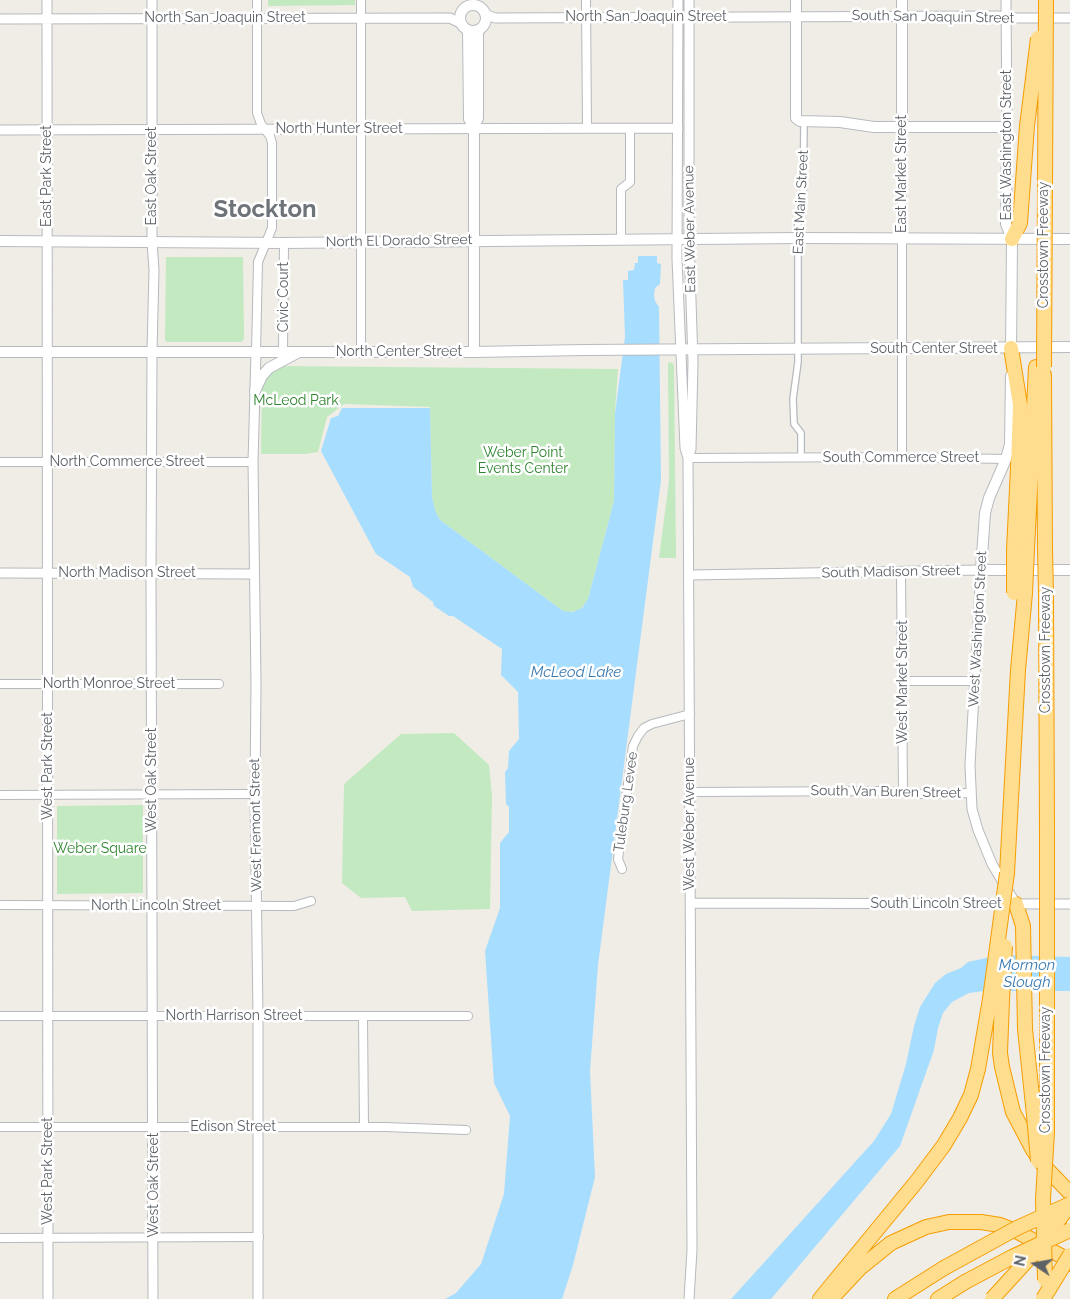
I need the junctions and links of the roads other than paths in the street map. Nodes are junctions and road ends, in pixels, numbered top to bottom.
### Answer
1 (47, 0) edge
2 (152, 0) edge
3 (257, 0) edge
4 (361, 0) edge
5 (586, 0) edge
6 (678, 0) edge
7 (689, 0) edge
8 (796, 0) edge
9 (902, 0) edge
10 (1006, 0) edge
11 (1046, 0) edge
12 (473, 15) edge
13 (797, 16) junction
14 (902, 16) junction
15 (586, 17) junction
16 (678, 17) junction
17 (689, 17) junction
18 (1006, 17) junction
19 (152, 18) junction
20 (257, 18) junction
21 (361, 18) junction
22 (1070, 18) edge
23 (0, 19) edge
24 (47, 19) junction
25 (804, 122) junction
26 (902, 127) junction
27 (1007, 127) junction
28 (361, 128) junction
29 (474, 128) junction
30 (586, 128) junction
31 (630, 128) junction
32 (678, 128) junction
33 (47, 129) junction
34 (152, 129) junction
35 (264, 129) junction
36 (0, 130) edge
37 (798, 238) junction
38 (902, 238) junction
39 (621, 239) junction
40 (677, 239) junction
41 (689, 239) junction
42 (1070, 239) edge
43 (0, 240) edge
44 (47, 240) junction
45 (474, 240) junction
46 (1012, 240) junction
47 (361, 241) junction
48 (152, 242) junction
49 (266, 243) junction
50 (284, 243) junction
51 (1070, 347) edge
52 (1011, 348) junction
53 (693, 349) junction
54 (798, 349) junction
55 (902, 349) junction
56 (681, 350) junction
57 (152, 351) junction
58 (0, 352) edge
59 (48, 352) junction
60 (256, 352) junction
61 (283, 352) junction
62 (300, 352) junction
63 (361, 352) junction
64 (474, 352) junction
65 (1040, 367) junction
66 (255, 391) junction
67 (902, 457) junction
68 (688, 458) junction
69 (798, 458) junction
70 (1006, 459) junction
71 (0, 462) edge
72 (48, 462) junction
73 (152, 462) junction
74 (253, 462) junction
75 (1021, 550) junction
76 (981, 570) junction
77 (1070, 570) edge
78 (0, 573) edge
79 (48, 573) junction
80 (901, 573) junction
81 (151, 574) junction
82 (254, 574) junction
83 (689, 575) junction
84 (902, 681) junction
85 (975, 681) junction
86 (0, 684) edge
87 (48, 684) junction
88 (219, 684) dead end
89 (152, 685) junction
90 (690, 714) junction
91 (690, 792) junction
92 (903, 792) junction
93 (971, 793) junction
94 (48, 794) junction
95 (255, 794) junction
96 (0, 795) edge
97 (152, 795) junction
98 (622, 869) dead end
99 (311, 901) dead end
100 (691, 903) junction
101 (1016, 904) junction
102 (1070, 904) edge
103 (48, 905) junction
104 (0, 906) edge
105 (153, 906) junction
106 (257, 906) junction
107 (996, 999) junction
108 (0, 1016) edge
109 (48, 1016) junction
110 (258, 1016) junction
111 (362, 1016) junction
112 (468, 1016) dead end
113 (152, 1017) junction
114 (258, 1126) junction
115 (0, 1127) edge
116 (48, 1127) junction
117 (154, 1127) junction
118 (364, 1127) junction
119 (466, 1130) dead end
120 (1070, 1193) edge
121 (1043, 1198) junction
122 (1070, 1205) edge
123 (1070, 1230) edge
124 (258, 1237) junction
125 (0, 1238) edge
126 (48, 1238) junction
127 (153, 1238) junction
128 (1070, 1255) edge
129 (1070, 1264) edge
130 (48, 1299) edge
131 (153, 1299) edge
132 (258, 1299) edge
133 (689, 1299) edge
134 (820, 1299) edge
135 (831, 1299) edge
136 (895, 1299) edge
137 (938, 1299) edge
138 (992, 1299) edge
139 (1044, 1299) edge

1 - 24 street, East Park Street
2 - 19 street, East Oak Street
3 - 20 street
4 - 21 street
5 - 15 street
6 - 16 street, East Weber Avenue
7 - 17 street, East Weber Avenue
8 - 13 main road, East Main Street
9 - 14 main road, East Market Street
10 - 18 street, East Washington Street
11 - 46 highway, bridge
11 - 65 highway, Crosstown Freeway, bridge
12 - 15 street, North San Joaquin Street
12 - 21 street, North San Joaquin Street
12 - 29 main road
13 - 14 street, South San Joaquin Street
13 - 17 street, North San Joaquin Street
13 - 25 main road, East Main Street
14 - 18 street, South San Joaquin Street
14 - 26 main road, East Market Street
15 - 16 street, North San Joaquin Street
15 - 30 street
16 - 17 street, North San Joaquin Street
16 - 32 street, East Weber Avenue
17 - 41 street, East Weber Avenue
18 - 22 street, South San Joaquin Street
18 - 27 street, East Washington Street
19 - 20 street, North San Joaquin Street
19 - 24 street, North San Joaquin Street
19 - 34 street, East Oak Street
20 - 21 street, North San Joaquin Street
20 - 35 street
21 - 28 street
23 - 24 street, North San Joaquin Street
24 - 33 street, East Park Street
25 - 26 main road
25 - 37 street, East Main Street
26 - 27 main road
26 - 38 street, East Market Street
27 - 46 main road, East Washington Street
28 - 29 street, North Hunter Street
28 - 35 street, North Hunter Street
28 - 47 street
29 - 30 street, North Hunter Street
29 - 45 main road
30 - 31 street, North Hunter Street
31 - 32 street, North Hunter Street
31 - 39 street
32 - 40 street, East Weber Avenue
33 - 34 street, North Hunter Street
33 - 36 street, North Hunter Street
33 - 44 street, East Park Street
34 - 35 street, North Hunter Street
34 - 48 street, East Oak Street
35 - 49 street
37 - 38 main road, North El Dorado Street
37 - 41 main road, North El Dorado Street
37 - 54 street, East Main Street
38 - 46 main road, North El Dorado Street
38 - 55 street, East Market Street
39 - 40 main road, North El Dorado Street
39 - 45 main road, North El Dorado Street
40 - 41 main road, North El Dorado Street
40 - 56 street, East Weber Avenue
41 - 53 street, East Weber Avenue
42 - 46 main road, North El Dorado Street
43 - 44 main road, North El Dorado Street
44 - 48 main road, North El Dorado Street
44 - 59 street, East Park Street
45 - 47 main road, North El Dorado Street
45 - 64 main road
46 - 52 main road, East Washington Street
47 - 50 main road, North El Dorado Street
47 - 63 street
48 - 49 main road, North El Dorado Street
48 - 57 street, East Oak Street
49 - 50 main road, North El Dorado Street
49 - 60 street
50 - 61 street, Civic Court
51 - 52 main road, South Center Street
52 - 55 main road, South Center Street
52 - 70 main road, West Washington Street
52 - 75 highway
53 - 54 main road, North Center Street
53 - 56 main road, North Center Street
53 - 68 street, East Weber Avenue
54 - 55 main road, South Center Street
54 - 69 street, East Main Street
55 - 67 street
56 - 64 main road, North Center Street
56 - 68 street, West Weber Avenue
57 - 59 main road, North Center Street
57 - 60 main road, North Center Street
57 - 73 street, West Oak Street
58 - 59 main road, North Center Street
59 - 72 street, West Park Street
60 - 61 main road, North Center Street
60 - 66 street, West Fremont Street
61 - 62 main road, North Center Street
62 - 63 main road, North Center Street
62 - 66 main road
63 - 64 main road, North Center Street
65 - 75 highway
65 - 121 highway, Crosstown Freeway, bridge
66 - 74 street, West Fremont Street
67 - 69 street, South Commerce Street
67 - 70 street, South Commerce Street
68 - 69 street
68 - 83 street, West Weber Avenue
70 - 76 main road, West Washington Street
71 - 72 street, North Commerce Street
72 - 73 street, North Commerce Street
72 - 79 street, West Park Street
73 - 74 street, North Commerce Street
73 - 81 street, West Oak Street
74 - 82 street, West Fremont Street
75 - 107 highway, bridge
76 - 77 main road, South Madison Street
76 - 80 street, South Madison Street
76 - 85 street, West Washington Street
78 - 79 street, North Madison Street
79 - 81 street, North Madison Street
79 - 87 street, West Park Street
80 - 83 street, South Madison Street
80 - 84 street, West Market Street
81 - 82 street, North Madison Street
81 - 89 street, West Oak Street
82 - 95 street, West Fremont Street
83 - 90 street, West Weber Avenue
84 - 85 street
84 - 92 street, West Market Street
85 - 93 street, West Washington Street
86 - 87 street, North Monroe Street
87 - 89 street, North Monroe Street
87 - 94 street, West Park Street
88 - 89 street, North Monroe Street
89 - 97 street, West Oak Street
90 - 91 street, West Weber Avenue
90 - 98 street, Tuleburg Levee
91 - 92 street, South Van Buren Street
91 - 100 street, West Weber Avenue
92 - 93 street, South Van Buren Street
93 - 101 street, West Washington Street
94 - 96 street
94 - 97 street
94 - 103 street, West Park Street
95 - 97 street
95 - 106 street, West Fremont Street
97 - 105 street, West Oak Street
99 - 106 street, North Lincoln Street
100 - 101 street, South Lincoln Street
100 - 133 street, West Weber Avenue
101 - 102 street, South Lincoln Street
101 - 121 highway, bridge
103 - 104 street, North Lincoln Street
103 - 105 street, North Lincoln Street
103 - 109 street, West Park Street
105 - 106 street, North Lincoln Street
105 - 113 street, West Oak Street
106 - 110 street, West Fremont Street
107 - 120 highway
107 - 134 highway
108 - 109 street, North Harrison Street
109 - 113 street, North Harrison Street
109 - 116 street, West Park Street
110 - 111 street, North Harrison Street
110 - 113 street, North Harrison Street
110 - 114 street, West Fremont Street
111 - 112 street, North Harrison Street
111 - 118 street
113 - 117 street, West Oak Street
114 - 117 street, Edison Street
114 - 118 street, Edison Street
114 - 124 street, West Fremont Street
115 - 116 street, Edison Street
116 - 117 street, Edison Street
116 - 126 street, West Park Street
117 - 127 street, West Oak Street
118 - 119 street, Edison Street
121 - 139 highway, Crosstown Freeway, bridge
122 - 136 highway, bridge
122 - 138 highway, bridge
123 - 137 highway, bridge
124 - 127 street
124 - 132 street, West Fremont Street
125 - 126 street
126 - 127 street
126 - 130 street, West Park Street
127 - 131 street, West Oak Street
128 - 139 highway, bridge
129 - 135 highway

